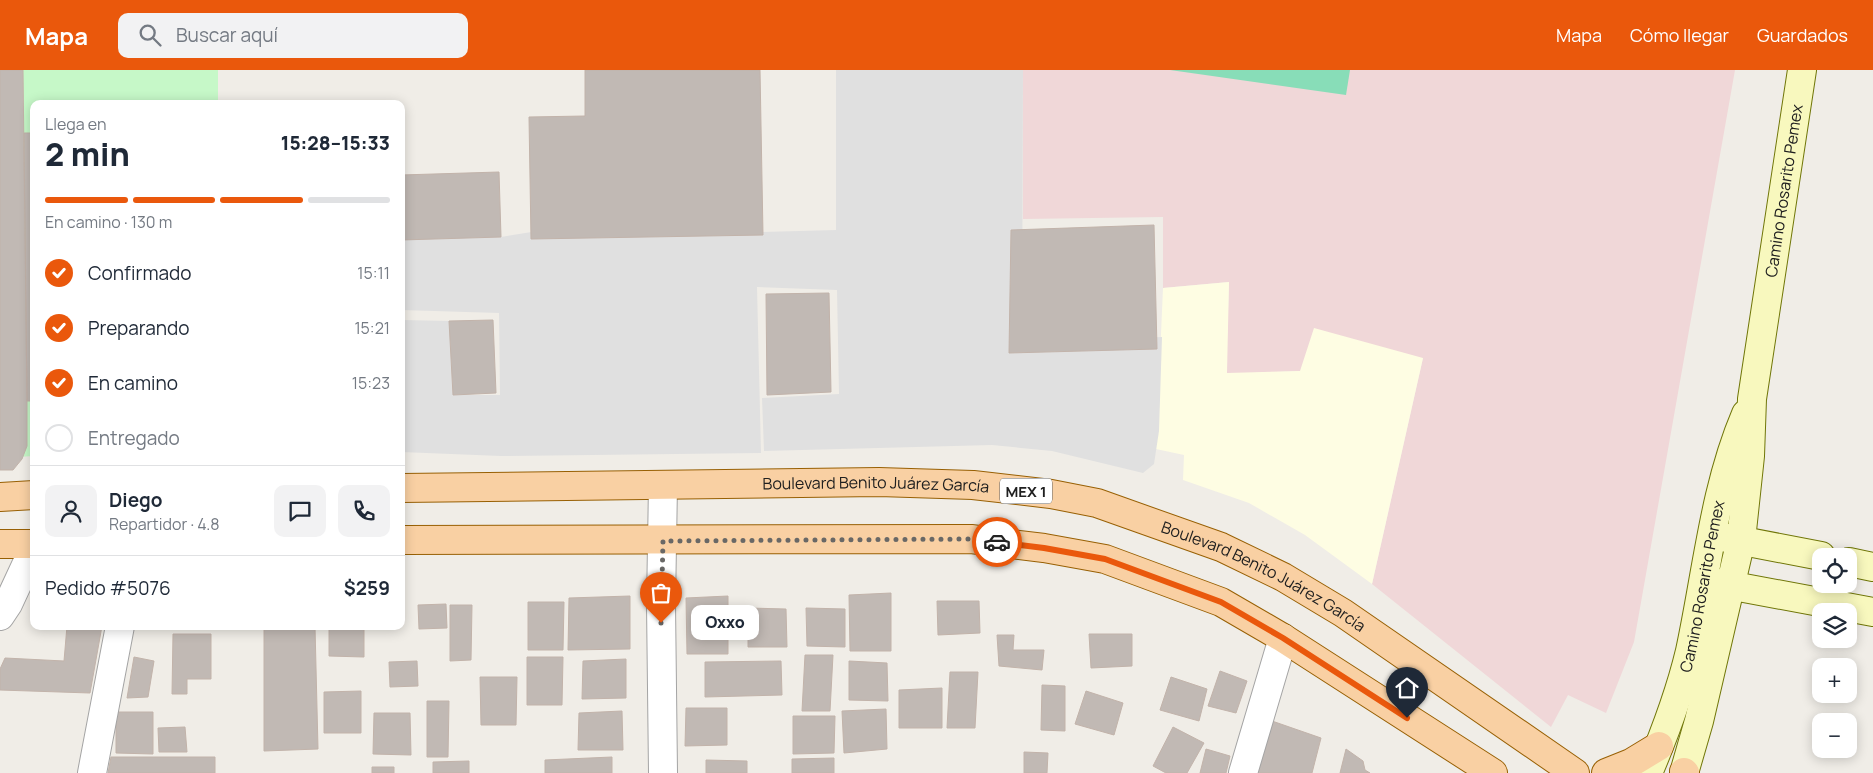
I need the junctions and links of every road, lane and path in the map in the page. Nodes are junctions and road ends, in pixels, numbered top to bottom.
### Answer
1 (1802, 70) edge
2 (1752, 399) junction
3 (663, 485) junction
4 (405, 488) edge
5 (30, 496) edge
6 (0, 497) edge
7 (1713, 535) junction
8 (405, 540) edge
9 (1741, 540) junction
10 (663, 541) junction
11 (0, 544) edge
12 (30, 546) edge
13 (1812, 554) edge
14 (30, 555) edge
15 (1857, 564) edge
16 (1873, 567) edge
17 (1703, 580) junction
18 (1730, 586) junction
19 (1873, 612) edge
20 (0, 616) edge
21 (119, 630) edge
22 (1283, 638) junction
23 (1659, 746) junction
24 (92, 773) edge
25 (663, 773) edge
26 (1243, 773) edge
27 (1493, 773) edge
28 (1575, 773) edge
29 (1606, 773) edge
30 (1648, 773) edge
31 (1684, 773) edge

1 - 2 main road, Camino Rosarito Pemex
2 - 7 main road, Camino Rosarito Pemex
2 - 9 main road, Camino Rosarito Pemex
3 - 4 main road, Boulevard Benito Juárez García / MEX 1
3 - 10 street
3 - 28 main road, Boulevard Benito Juárez García / MEX 1
5 - 6 main road
7 - 9 main road
7 - 17 main road, Camino Rosarito Pemex
8 - 10 main road
9 - 13 main road
9 - 18 main road, Camino Rosarito Pemex
10 - 22 main road
10 - 25 street
11 - 12 main road
14 - 20 street
15 - 16 main road
17 - 18 main road
17 - 23 main road, Camino Rosarito Pemex
18 - 19 main road
18 - 31 main road, Camino Rosarito Pemex
21 - 24 street
22 - 26 street
22 - 27 main road
23 - 29 main road
23 - 30 main road, Camino Rosarito Pemex

